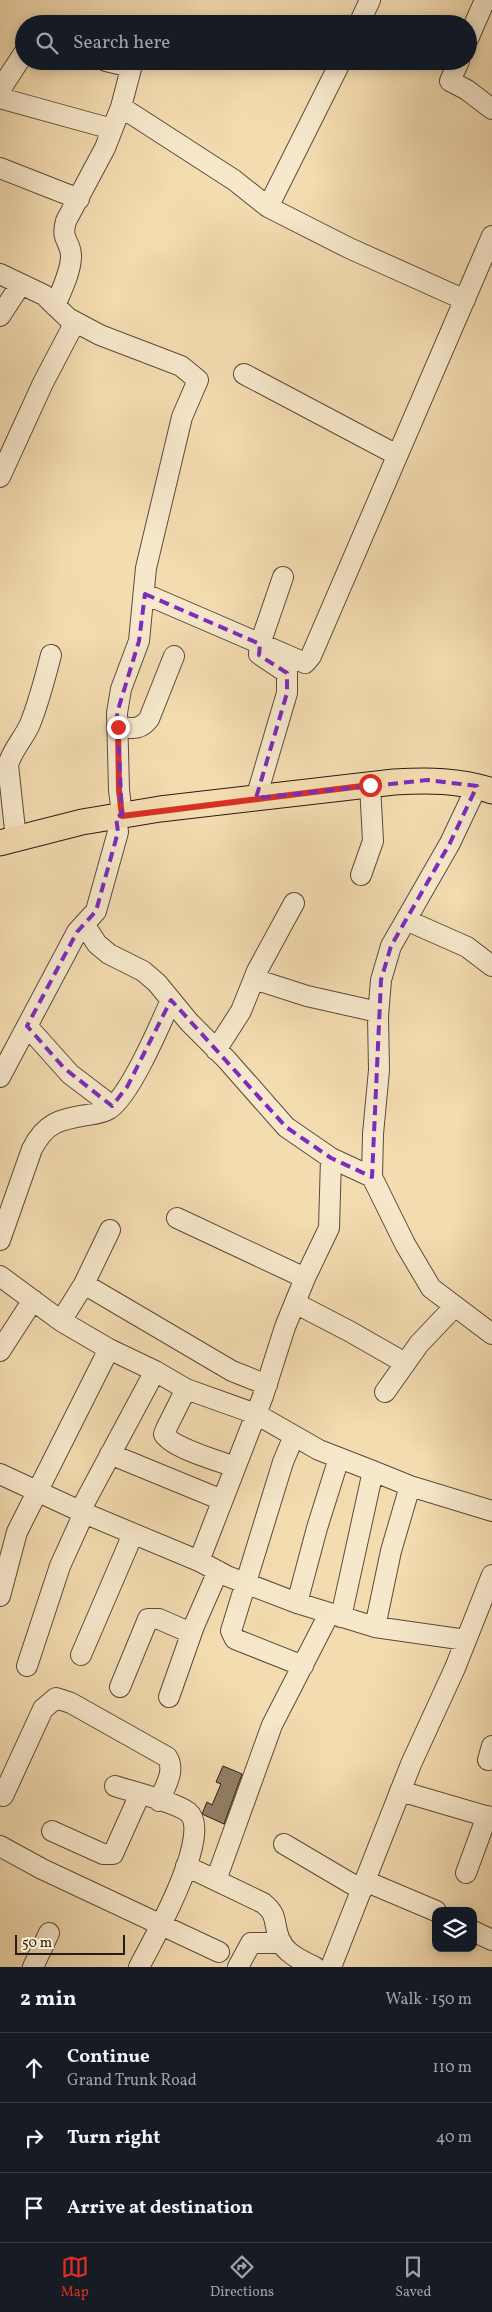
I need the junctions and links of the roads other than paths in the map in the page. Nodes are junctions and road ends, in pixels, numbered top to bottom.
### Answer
1 (370, 0) edge
2 (485, 0) edge
3 (363, 15) edge
4 (477, 18) edge
5 (15, 68) edge
6 (130, 70) edge
7 (336, 70) edge
8 (455, 70) edge
9 (0, 90) edge
10 (0, 98) edge
11 (121, 107) junction
12 (492, 110) edge
13 (112, 129) junction
14 (0, 168) edge
15 (79, 198) junction
16 (268, 207) junction
17 (492, 236) edge
18 (0, 274) edge
19 (21, 284) junction
20 (465, 300) junction
21 (55, 306) junction
22 (0, 316) edge
23 (74, 322) junction
24 (244, 374) dead end
25 (397, 456) junction
26 (0, 477) edge
27 (283, 577) dead end
28 (145, 594) junction
29 (260, 644) junction
30 (51, 656) dead end
31 (174, 656) dead end
32 (118, 727) junction
33 (370, 785) junction
34 (485, 789) edge
35 (256, 798) junction
36 (119, 816) junction
37 (8, 841) edge
38 (361, 875) dead end
39 (294, 903) dead end
40 (406, 920) junction
41 (84, 924) junction
42 (492, 966) edge
43 (254, 979) junction
44 (171, 1000) junction
45 (378, 1012) junction
46 (27, 1026) junction
47 (216, 1050) junction
48 (0, 1077) edge
49 (112, 1106) junction
50 (331, 1158) junction
51 (372, 1178) junction
52 (177, 1218) dead end
53 (110, 1230) dead end
54 (0, 1240) edge
55 (0, 1276) edge
56 (305, 1278) junction
57 (84, 1284) junction
58 (33, 1300) junction
59 (295, 1303) junction
60 (455, 1306) junction
61 (61, 1320) junction
62 (492, 1334) edge
63 (109, 1349) junction
64 (0, 1351) edge
65 (405, 1363) junction
66 (155, 1371) junction
67 (267, 1386) junction
68 (186, 1389) junction
69 (385, 1392) dead end
70 (256, 1414) junction
71 (294, 1436) junction
72 (110, 1454) junction
73 (339, 1458) junction
74 (235, 1467) junction
75 (373, 1471) junction
76 (0, 1474) edge
77 (410, 1486) junction
78 (38, 1492) junction
79 (222, 1500) junction
80 (492, 1511) edge
81 (82, 1512) junction
82 (133, 1534) junction
83 (199, 1561) junction
84 (218, 1571) junction
85 (492, 1575) edge
86 (246, 1582) junction
87 (0, 1596) edge
88 (297, 1603) junction
89 (335, 1615) junction
90 (375, 1627) junction
91 (191, 1633) junction
92 (466, 1640) junction
93 (81, 1655) dead end
94 (27, 1666) dead end
95 (304, 1666) junction
96 (120, 1686) dead end
97 (169, 1697) dead end
98 (115, 1786) dead end
99 (400, 1791) junction
100 (140, 1794) junction
101 (3, 1796) dead end
102 (159, 1801) junction
103 (490, 1817) edge
104 (52, 1831) dead end
105 (284, 1844) dead end
106 (0, 1846) edge
107 (186, 1866) junction
108 (466, 1873) dead end
109 (216, 1880) junction
110 (363, 1885) junction
111 (432, 1910) edge
112 (160, 1925) junction
113 (477, 1933) edge
114 (48, 1934) dead end
115 (492, 1940) edge
116 (282, 1943) junction
117 (219, 1952) dead end
118 (33, 1967) edge
119 (140, 1967) edge
120 (238, 1967) edge
121 (315, 1967) edge
122 (331, 1967) edge

1 - 3 street
2 - 4 street
5 - 9 street
6 - 11 street
7 - 16 street
8 - 12 street
10 - 13 street
11 - 13 street
11 - 16 street
13 - 15 street
14 - 15 street
15 - 21 street
16 - 20 street
17 - 20 street
18 - 19 street
19 - 21 street
19 - 22 street
20 - 25 street
21 - 23 street
23 - 26 street
23 - 28 street
24 - 25 street
25 - 29 street
27 - 29 street
28 - 29 street
28 - 32 street
29 - 35 street
30 - 37 street
31 - 32 street
32 - 36 street
33 - 34 main road
33 - 35 main road
33 - 38 street
34 - 40 street
35 - 36 main road
36 - 37 main road
36 - 41 street
39 - 43 street
40 - 42 street
40 - 45 street
41 - 44 street
41 - 46 street
43 - 45 street
43 - 47 street
44 - 47 street
44 - 49 street
45 - 51 street
46 - 48 street
46 - 49 street
47 - 50 street
49 - 54 street
50 - 51 street
50 - 56 street
51 - 60 street
52 - 56 street
53 - 57 street
55 - 58 street
56 - 59 street
57 - 61 street
57 - 67 street
58 - 61 street
58 - 64 street
59 - 65 street
59 - 67 street
60 - 62 street
60 - 65 street
61 - 63 street
63 - 66 street
63 - 78 street
65 - 69 street
66 - 68 street
66 - 72 street
67 - 70 street
68 - 70 street
68 - 74 street
70 - 71 street
70 - 74 street
71 - 73 street
71 - 86 street
72 - 79 street
72 - 81 street
73 - 75 street
73 - 88 street
74 - 79 street
75 - 77 street
75 - 89 street
76 - 78 street
77 - 80 street
77 - 90 street
78 - 81 street
78 - 87 street
79 - 83 street
81 - 82 street
81 - 94 street
82 - 83 street
82 - 93 street
83 - 84 street
84 - 86 street
84 - 91 street
85 - 92 street
86 - 88 street
86 - 95 street
88 - 89 street
89 - 90 street
89 - 95 street
90 - 92 street
91 - 96 street
91 - 97 street
92 - 99 street
95 - 109 street
98 - 100 street
99 - 103 street
99 - 110 street
100 - 102 street
100 - 104 street
101 - 102 street
102 - 107 street
103 - 108 street
105 - 110 street
106 - 112 street
107 - 109 street
107 - 112 street
109 - 116 street
110 - 111 street
110 - 122 street
112 - 117 street
112 - 119 street
113 - 115 street
114 - 118 street
116 - 120 street
116 - 121 street

